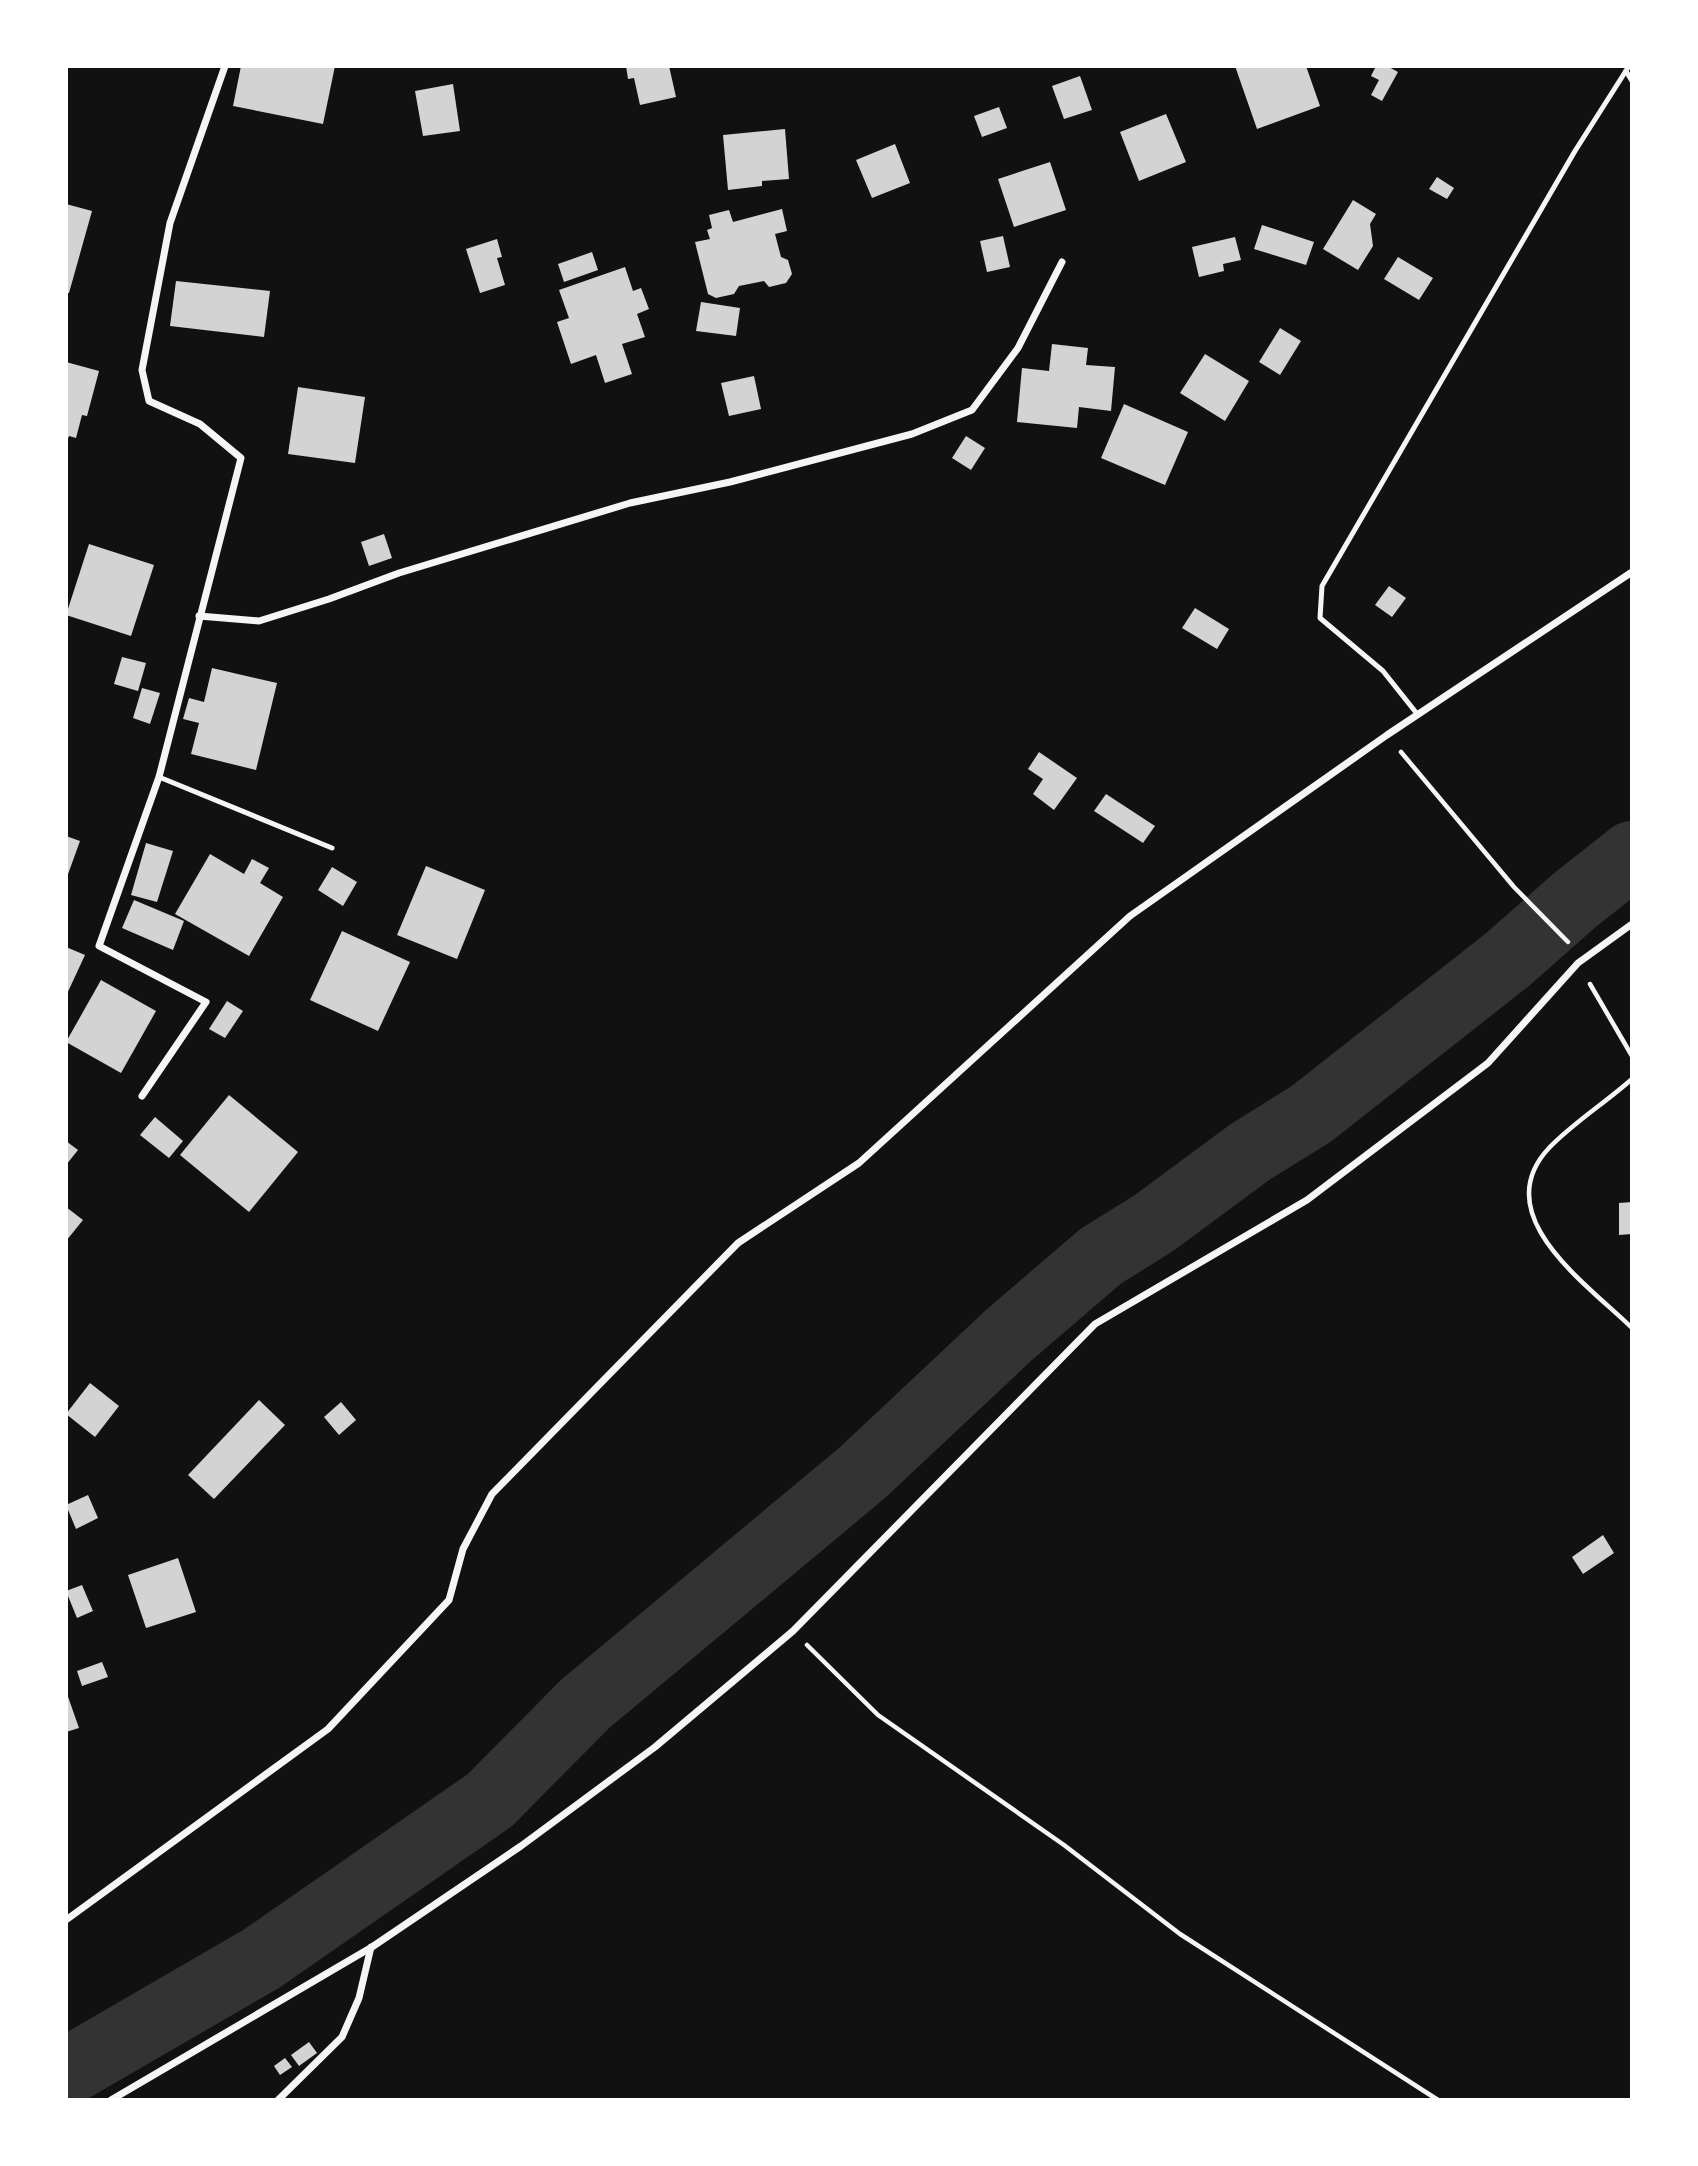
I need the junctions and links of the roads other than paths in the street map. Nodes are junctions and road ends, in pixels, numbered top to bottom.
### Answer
1 (225, 66) edge
2 (1627, 69) edge
3 (1632, 81) edge
4 (1062, 262) dead end
5 (1632, 572) edge
6 (199, 616) junction
7 (1418, 715) junction
8 (159, 777) junction
9 (332, 848) dead end
10 (1632, 924) edge
11 (142, 1096) dead end
12 (66, 1920) edge
13 (372, 1947) junction
14 (111, 2099) edge
15 (278, 2099) edge

1 - 6 street
2 - 3 lane
2 - 7 lane
4 - 6 street
5 - 7 street
6 - 8 street
7 - 12 street
8 - 9 lane
8 - 11 street
10 - 13 street
13 - 14 street
13 - 15 street

